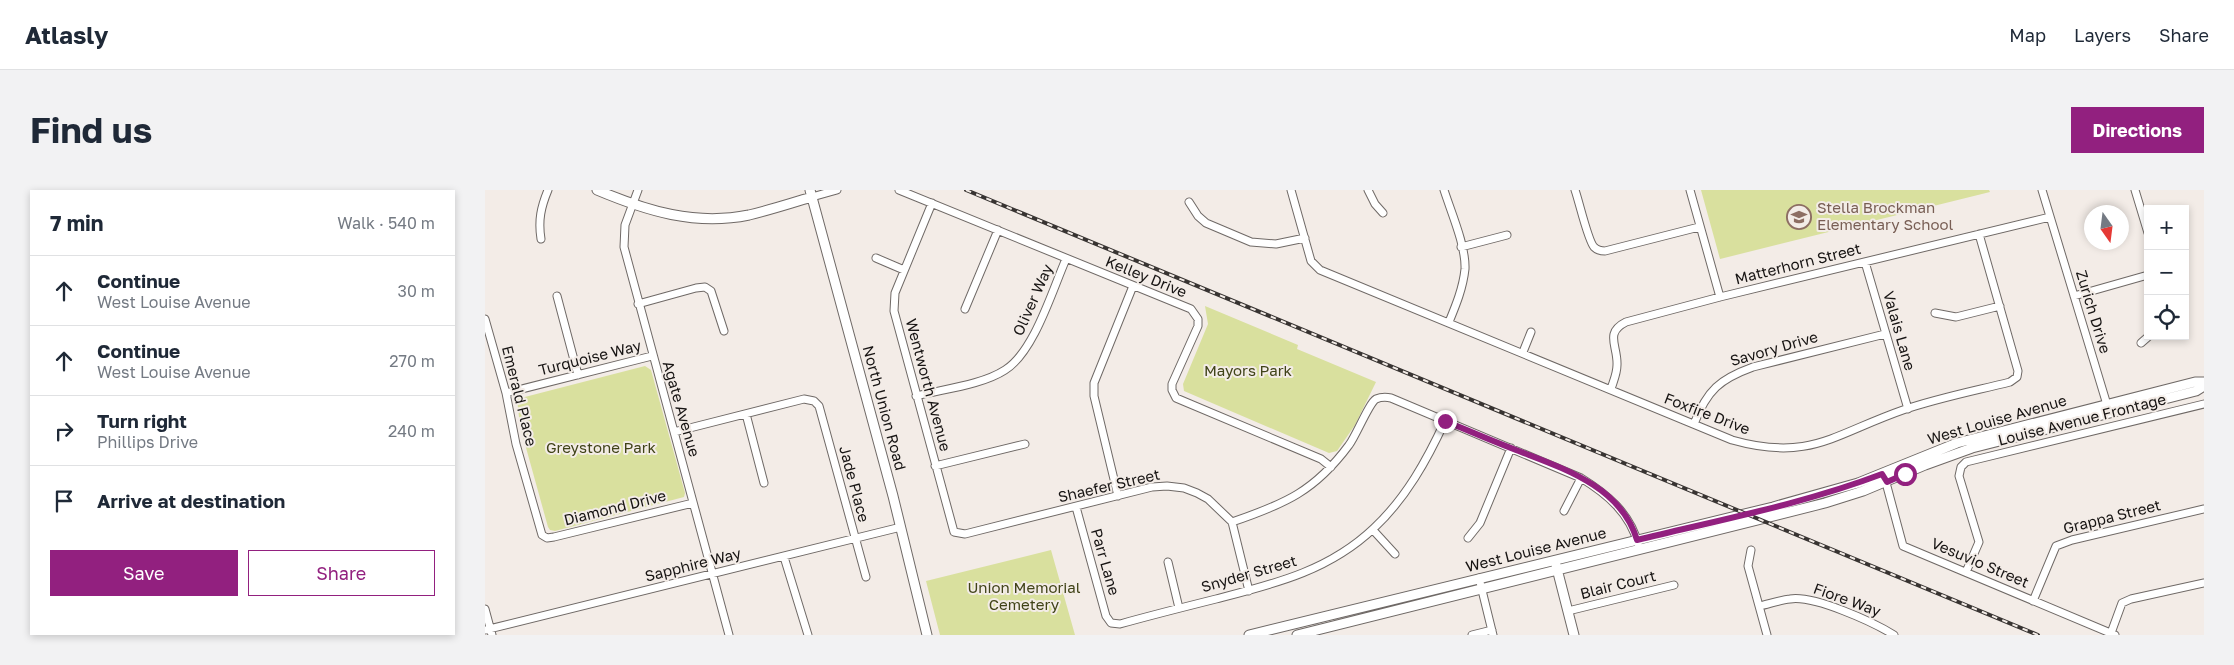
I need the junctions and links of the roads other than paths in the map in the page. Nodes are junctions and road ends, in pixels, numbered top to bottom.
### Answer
1 (549, 190) edge
2 (597, 190) edge
3 (638, 190) edge
4 (837, 190) edge
5 (899, 190) edge
6 (1291, 190) edge
7 (1368, 190) edge
8 (1444, 190) edge
9 (1575, 190) edge
10 (1690, 190) edge
11 (2042, 190) edge
12 (2135, 190) edge
13 (811, 193) edge
14 (1189, 202) dead end
15 (932, 203) junction
16 (632, 205) junction
17 (1383, 213) dead end
18 (2050, 217) junction
19 (2144, 220) edge
20 (1699, 227) junction
21 (998, 230) junction
22 (1979, 234) junction
23 (1507, 235) dead end
24 (1305, 238) junction
25 (541, 239) dead end
26 (1461, 247) junction
27 (876, 258) dead end
28 (1066, 259) junction
29 (1865, 262) junction
30 (903, 270) junction
31 (2144, 276) edge
32 (1133, 286) junction
33 (557, 296) dead end
34 (2074, 296) junction
35 (1720, 297) junction
36 (638, 304) junction
37 (2000, 306) junction
38 (965, 309) dead end
39 (1935, 313) dead end
40 (485, 319) edge
41 (1449, 322) junction
42 (724, 332) dead end
43 (1531, 332) dead end
44 (1885, 334) junction
45 (2144, 340) edge
46 (2141, 343) dead end
47 (1523, 352) junction
48 (652, 356) junction
49 (578, 374) junction
50 (2204, 384) edge
51 (1611, 389) junction
52 (506, 393) junction
53 (916, 396) junction
54 (2204, 404) edge
55 (1908, 409) junction
56 (2108, 409) junction
57 (746, 414) junction
58 (2085, 419) junction
59 (1445, 421) junction
60 (1694, 424) junction
61 (673, 432) junction
62 (2088, 432) junction
63 (1025, 444) dead end
64 (1511, 448) junction
65 (935, 466) junction
66 (1331, 466) junction
67 (1581, 478) junction
68 (1884, 478) junction
69 (764, 483) dead end
70 (1118, 496) junction
71 (693, 503) junction
72 (1076, 507) junction
73 (2204, 509) edge
74 (1564, 511) dead end
75 (1232, 522) junction
76 (901, 528) junction
77 (1373, 530) junction
78 (972, 532) joint
79 (544, 537) joint
80 (1468, 538) dead end
81 (855, 539) junction
82 (1637, 540) junction
83 (1640, 549) junction
84 (1751, 550) dead end
85 (1395, 554) dead end
86 (784, 557) junction
87 (1555, 559) junction
88 (1167, 562) dead end
89 (1557, 570) junction
90 (1966, 572) junction
91 (713, 574) junction
92 (865, 577) dead end
93 (1479, 578) junction
94 (2204, 583) edge
95 (1673, 585) dead end
96 (1482, 589) junction
97 (1249, 591) junction
98 (2033, 601) junction
99 (1760, 606) junction
100 (1179, 608) junction
101 (485, 609) edge
102 (1568, 611) junction
103 (1111, 623) joint
104 (489, 631) edge
105 (1493, 632) edge
106 (2113, 634) edge
107 (729, 635) edge
108 (808, 635) edge
109 (927, 635) edge
110 (1249, 635) edge
111 (1297, 635) edge
112 (1472, 635) edge
113 (1574, 635) edge
114 (1767, 635) edge
115 (1894, 635) edge

1 - 25 street
2 - 16 main road
3 - 16 street, Agate Avenue
4 - 13 street
5 - 15 street, Kelley Drive
6 - 24 street, Foxfire Drive
7 - 17 street
8 - 26 street
9 - 20 street
10 - 20 street
11 - 18 street, Zurich Drive
12 - 19 street
13 - 16 main road
13 - 76 main road, North Union Road
14 - 24 street
15 - 21 street, Kelley Drive
15 - 30 street, Wentworth Avenue
16 - 36 street, Agate Avenue
18 - 22 street, Matterhorn Street
18 - 34 street, Zurich Drive
20 - 35 street
21 - 28 street, Kelley Drive
21 - 38 street
22 - 29 street, Matterhorn Street
22 - 37 street
23 - 26 street
24 - 41 street, Foxfire Drive
26 - 41 street
27 - 30 street
28 - 32 street, Kelley Drive
28 - 53 street, Oliver Way
29 - 35 street, Matterhorn Street
29 - 44 street, Valais Lane
30 - 53 street, Wentworth Avenue
31 - 34 street
32 - 66 street, Kelley Drive
32 - 70 street
33 - 49 street
34 - 56 street, Zurich Drive
35 - 51 street, Matterhorn Street
36 - 42 street
36 - 48 street, Agate Avenue
37 - 39 street
37 - 55 street, Foxfire Drive
40 - 52 street, Emerald Place
41 - 47 street, Foxfire Drive
43 - 47 street
44 - 55 street, Valais Lane
44 - 60 street, Savory Drive
45 - 46 street
47 - 51 street, Foxfire Drive
48 - 49 street, Turquoise Way
48 - 61 street, Agate Avenue
49 - 52 street, Turquoise Way
50 - 56 main road, West Louise Avenue
51 - 60 street, Foxfire Drive
52 - 79 street, Emerald Place
53 - 65 street, Wentworth Avenue
54 - 62 street, Louise Avenue Frontage
55 - 60 street, Foxfire Drive
56 - 58 main road, West Louise Avenue
56 - 68 main road, West Louise Avenue
57 - 61 street
57 - 69 street
57 - 81 street, Jade Place
58 - 62 street
58 - 68 main road, West Louise Avenue
59 - 64 street
59 - 66 street
59 - 77 street, Snyder Street
61 - 71 street, Agate Avenue
62 - 90 street, Louise Avenue Frontage
63 - 65 street
64 - 67 street
64 - 80 street
65 - 78 street, Wentworth Avenue
66 - 75 street
67 - 74 street
67 - 82 street
68 - 82 main road, West Louise Avenue
68 - 83 main road, West Louise Avenue
68 - 90 street, Vesuvio Street
70 - 72 street, Shaefer Street
70 - 75 street, Shaefer Street
71 - 79 street, Diamond Drive
71 - 91 street, Agate Avenue
72 - 78 street, Shaefer Street
72 - 103 street, Parr Lane
73 - 98 street, Grappa Street
75 - 97 street
76 - 81 street, Sapphire Way
76 - 109 main road, North Union Road
77 - 85 street
77 - 97 street, Snyder Street
81 - 86 street, Sapphire Way
81 - 92 street, Jade Place
82 - 83 street
82 - 87 main road, West Louise Avenue
83 - 89 main road, West Louise Avenue
84 - 99 street
86 - 91 street, Sapphire Way
86 - 108 street
87 - 89 main road
87 - 93 main road, West Louise Avenue
88 - 100 street
89 - 96 main road, West Louise Avenue
89 - 102 main road
90 - 98 street, Vesuvio Street
91 - 104 street, Sapphire Way
91 - 107 street, Agate Avenue
93 - 96 street
93 - 110 main road, West Louise Avenue
94 - 106 street
95 - 102 street, Blair Court
96 - 105 street
96 - 111 main road, West Louise Avenue
97 - 100 street, Snyder Street
98 - 106 street, Vesuvio Street
99 - 114 street
99 - 115 street, Fiore Way
100 - 103 street, Snyder Street
101 - 104 street
102 - 113 main road
105 - 112 street

